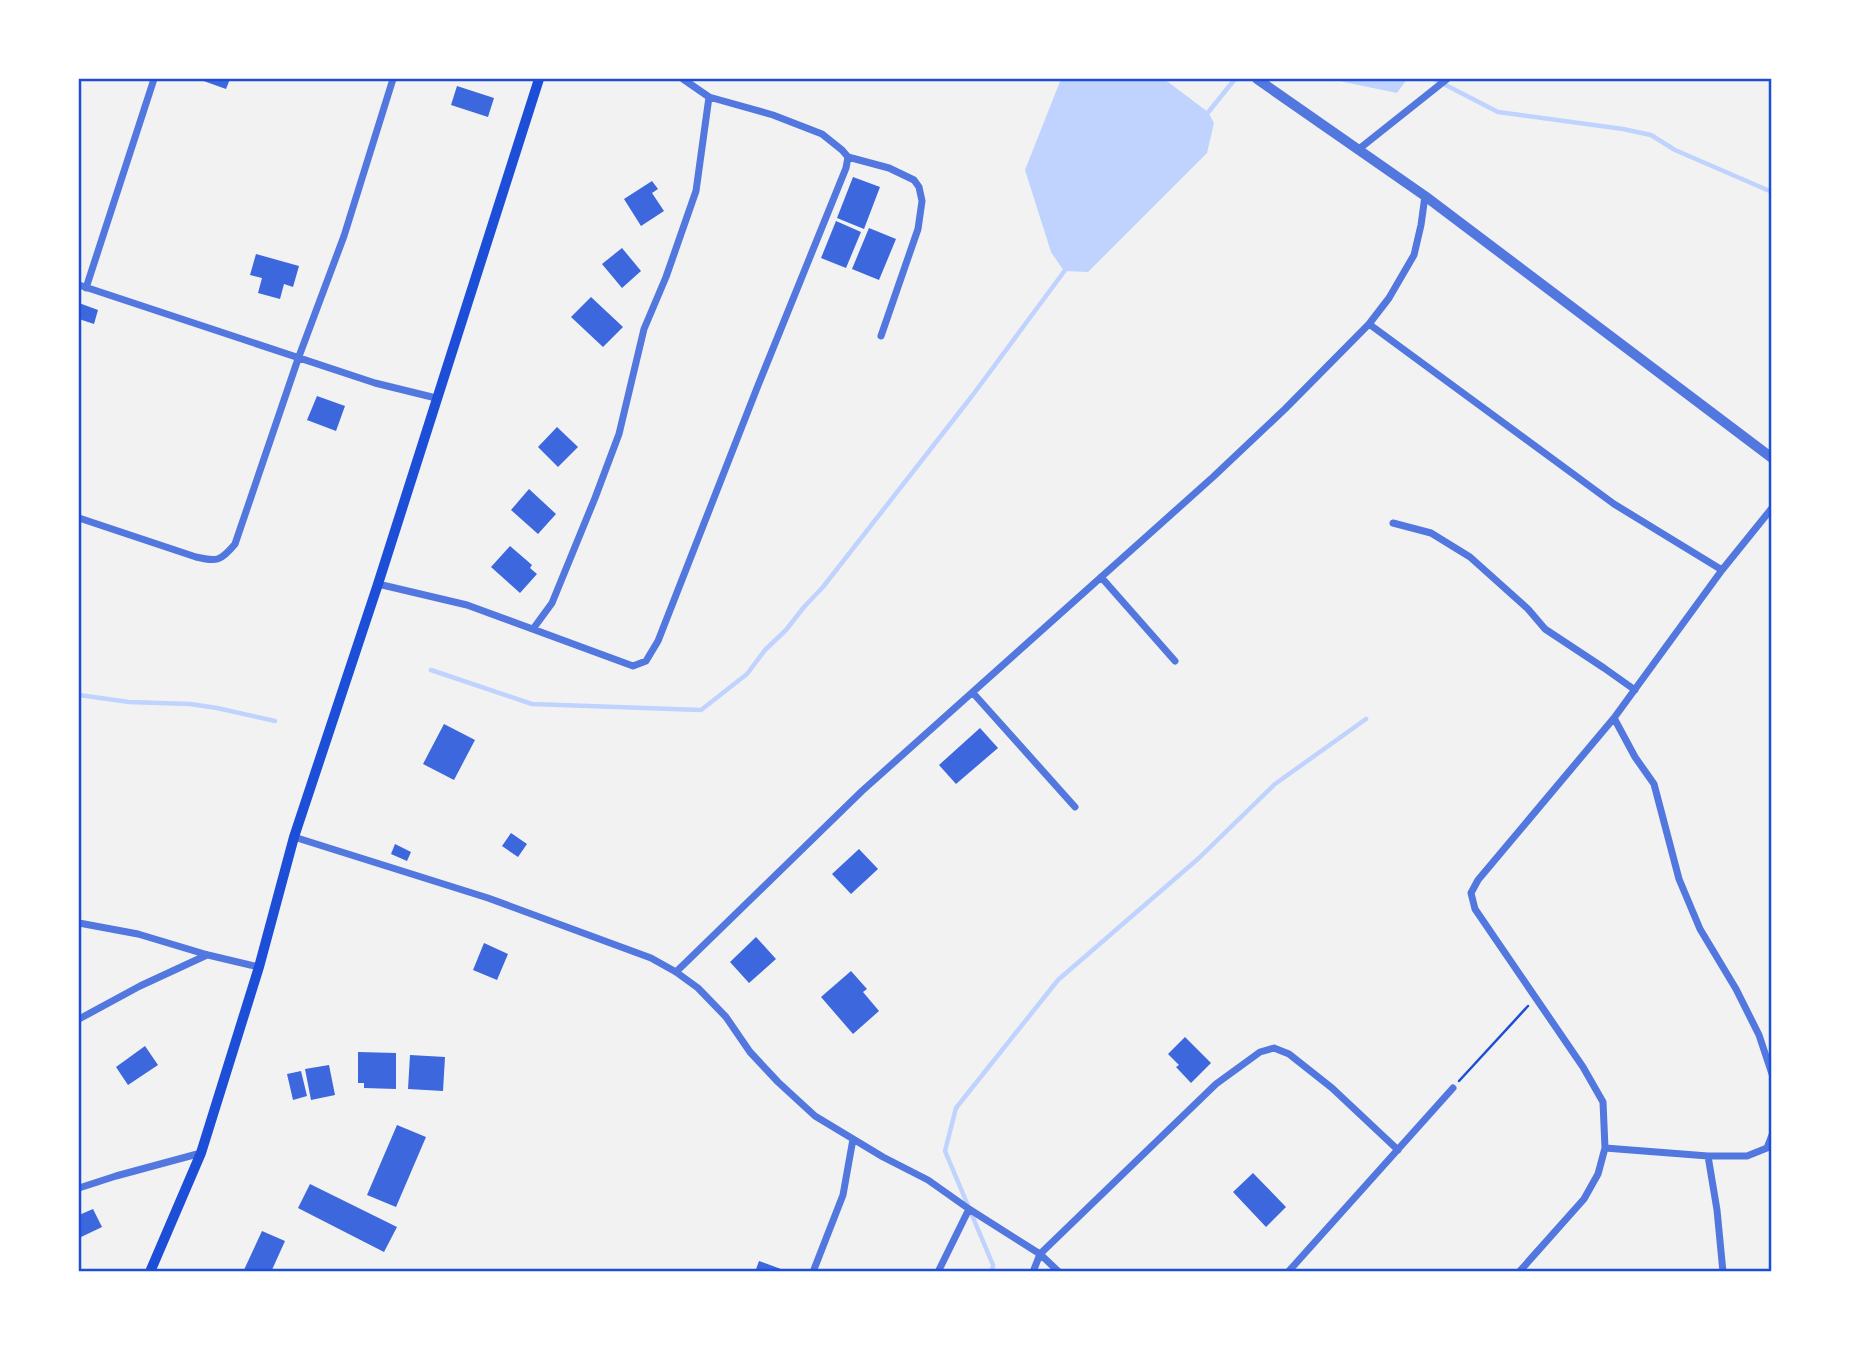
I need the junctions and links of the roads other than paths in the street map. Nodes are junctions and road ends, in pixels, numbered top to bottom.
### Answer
1 (155, 79) edge
2 (393, 79) edge
3 (539, 79) edge
4 (683, 79) edge
5 (1258, 79) edge
6 (1447, 79) edge
7 (709, 97) junction
8 (1359, 149) junction
9 (848, 158) junction
10 (1425, 196) junction
11 (82, 286) edge
12 (1369, 324) junction
13 (881, 336) dead end
14 (298, 359) junction
15 (436, 398) junction
16 (1772, 458) edge
17 (1772, 508) edge
18 (79, 518) edge
19 (1393, 523) dead end
20 (1722, 570) junction
21 (1101, 578) junction
22 (378, 584) junction
23 (533, 629) junction
24 (1175, 661) dead end
25 (1634, 690) junction
26 (973, 693) junction
27 (1614, 718) junction
28 (1075, 807) dead end
29 (294, 838) junction
30 (79, 923) edge
31 (208, 955) junction
32 (259, 967) junction
33 (676, 972) junction
34 (79, 1019) edge
35 (1772, 1073) edge
36 (1453, 1088) road end
37 (1772, 1135) edge
38 (853, 1139) junction
39 (1605, 1148) junction
40 (1398, 1150) junction
41 (201, 1153) junction
42 (1708, 1156) junction
43 (79, 1188) edge
44 (969, 1209) junction
45 (1040, 1254) junction
46 (150, 1272) edge
47 (813, 1272) edge
48 (938, 1272) edge
49 (1033, 1272) edge
50 (1059, 1272) edge
51 (1288, 1272) edge
52 (1519, 1272) edge
53 (1723, 1272) edge

1 - 11 street
2 - 14 street
3 - 15 main road
4 - 7 street
5 - 8 street
6 - 8 street
7 - 9 street
7 - 23 street
8 - 10 street
9 - 13 street
9 - 23 street
10 - 12 street
10 - 16 street
11 - 14 street
12 - 20 street
12 - 21 street
14 - 15 street
14 - 18 street
15 - 22 main road
17 - 20 street
19 - 25 street
20 - 25 street
21 - 24 street
21 - 26 street
22 - 23 street
22 - 29 main road
25 - 27 street
26 - 28 street
26 - 33 street
27 - 35 street
27 - 39 street
29 - 32 main road
29 - 33 street
30 - 31 street
31 - 32 street
31 - 34 street
32 - 41 main road
33 - 38 street
36 - 40 street
37 - 42 street
38 - 44 street
38 - 47 street
39 - 42 street
39 - 52 street
40 - 45 street
40 - 51 street
41 - 43 street
41 - 46 main road
42 - 53 street
44 - 45 street
44 - 48 street
45 - 49 street
45 - 50 street

